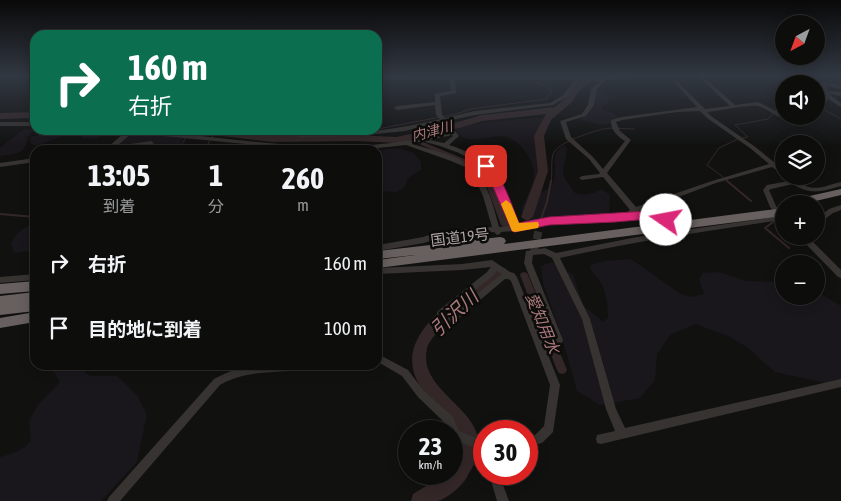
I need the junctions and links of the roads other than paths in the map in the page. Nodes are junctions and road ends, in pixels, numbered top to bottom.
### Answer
1 (437, 99) edge
2 (559, 99) edge
3 (591, 99) edge
4 (693, 99) edge
5 (726, 99) edge
6 (438, 103) junction
7 (734, 107) junction
8 (398, 108) dead end
9 (703, 110) junction
10 (775, 113) edge
11 (441, 120) junction
12 (0, 124) edge
13 (30, 124) edge
14 (382, 130) edge
15 (452, 132) junction
16 (126, 135) edge
17 (174, 135) edge
18 (423, 140) junction
19 (150, 143) dead end
20 (408, 144) junction
21 (114, 145) edge
22 (138, 145) edge
23 (259, 145) edge
24 (382, 146) edge
25 (444, 146) junction
26 (30, 161) edge
27 (0, 165) edge
28 (773, 165) joint
29 (603, 174) junction
30 (582, 178) dead end
31 (841, 184) edge
32 (779, 185) edge
33 (800, 185) edge
34 (841, 192) edge
35 (825, 197) edge
36 (841, 200) edge
37 (775, 202) edge
38 (825, 203) edge
39 (841, 207) edge
40 (634, 210) junction
41 (775, 212) edge
42 (775, 212) edge
43 (825, 216) edge
44 (615, 218) junction
45 (666, 220) junction
46 (545, 223) junction
47 (515, 228) junction
48 (539, 230) tunnel mouth
49 (497, 232) junction
50 (649, 234) junction
51 (811, 245) edge
52 (382, 248) edge
53 (382, 255) edge
54 (555, 256) junction
55 (494, 261) junction
56 (382, 264) edge
57 (382, 270) edge
58 (841, 274) edge
59 (511, 275) junction
60 (30, 277) edge
61 (0, 280) edge
62 (30, 286) edge
63 (0, 289) edge
64 (30, 298) edge
65 (0, 301) edge
66 (30, 307) edge
67 (0, 310) edge
68 (441, 313) dead end
69 (30, 318) edge
70 (450, 320) dead end
71 (0, 323) edge
72 (559, 340) dead end
73 (382, 360) edge
74 (241, 370) edge
75 (841, 383) edge
76 (622, 434) junction
77 (538, 439) edge
78 (601, 439) dead end
79 (473, 442) edge
80 (498, 485) edge
81 (113, 501) edge
82 (503, 501) edge

1 - 6 street
2 - 11 street
3 - 29 street
4 - 9 street
5 - 7 street
6 - 8 street
6 - 11 street
7 - 9 street
7 - 10 street
9 - 28 street
9 - 29 street
11 - 14 street
11 - 15 street
12 - 13 street
15 - 18 street
15 - 25 street
16 - 21 street
17 - 23 street
18 - 20 street
18 - 25 street
19 - 22 street
20 - 24 street
20 - 49 street
25 - 47 street
26 - 27 street
28 - 40 street
29 - 30 street
29 - 40 street
31 - 33 street
32 - 37 street
34 - 35 highway, 国道19号
36 - 38 highway
39 - 43 street
40 - 44 street
41 - 45 highway, 国道19号
42 - 50 highway, 国道19号
44 - 45 street
44 - 46 street
45 - 53 highway, 国道19号
46 - 47 street
46 - 48 street
47 - 49 street
49 - 52 street
50 - 54 street
50 - 56 highway, 国道19号
51 - 58 street
54 - 72 street
54 - 76 street
55 - 57 street
55 - 59 street
55 - 68 street
59 - 70 street
59 - 77 street
60 - 61 street
62 - 63 highway
64 - 65 highway
66 - 67 highway
69 - 71 highway
73 - 79 street
74 - 81 street
75 - 76 street
76 - 78 street
80 - 82 street

